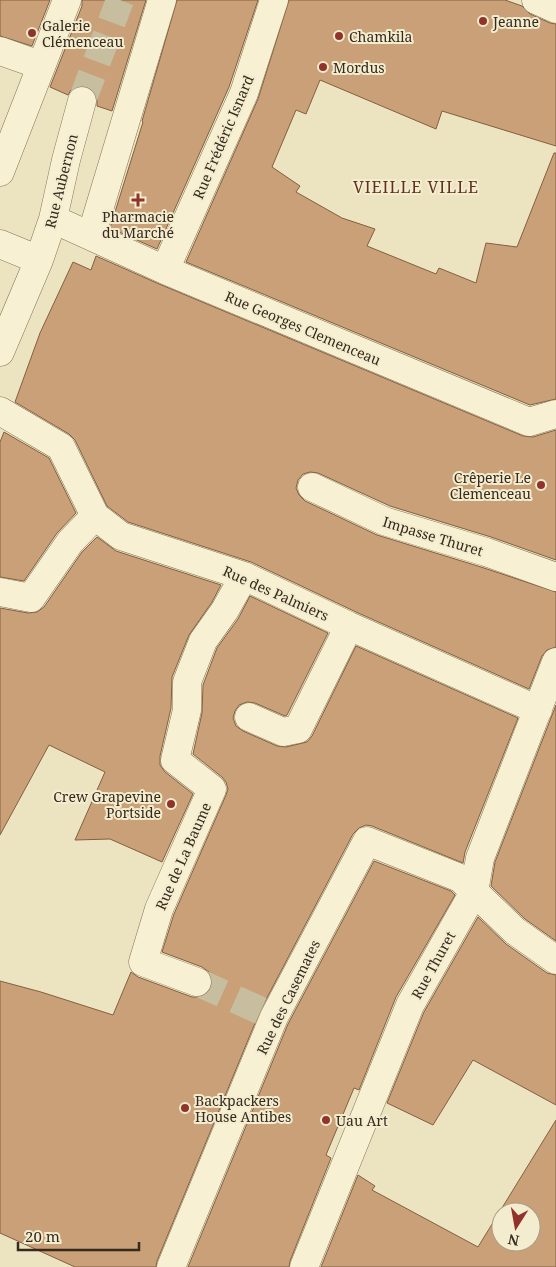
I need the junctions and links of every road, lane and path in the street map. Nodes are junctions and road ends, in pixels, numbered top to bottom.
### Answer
1 (67, 0) edge
2 (162, 0) edge
3 (274, 0) edge
4 (536, 0) edge
5 (556, 9) edge
6 (0, 51) edge
7 (40, 65) junction
8 (82, 101) tunnel mouth
9 (0, 172) edge
10 (53, 219) junction
11 (91, 236) junction
12 (0, 244) edge
13 (39, 260) junction
14 (165, 270) junction
15 (0, 352) edge
16 (0, 410) edge
17 (556, 414) edge
18 (312, 488) dead end
19 (96, 516) junction
20 (244, 576) junction
21 (556, 577) edge
22 (0, 592) edge
23 (349, 626) junction
24 (556, 662) edge
25 (538, 710) junction
26 (249, 717) dead end
27 (474, 892) junction
28 (556, 960) edge
29 (197, 982) tunnel mouth
30 (171, 1267) edge
31 (304, 1267) edge

1 - 7 street
2 - 11 street
3 - 14 street, Rue Frédéric Isnard
4 - 5 street
6 - 7 street
7 - 9 street
8 - 10 street, Rue Aubernon
10 - 11 street, Rue Georges Clemenceau
10 - 13 street, Rue Aubernon
11 - 14 street, Rue Georges Clemenceau
12 - 13 street
13 - 15 street, Rue Aubernon
14 - 17 street, Rue Georges Clemenceau
16 - 19 street, Rue des Palmiers
18 - 21 street, Impasse Thuret
19 - 20 street, Rue des Palmiers
19 - 22 street
20 - 23 street, Rue des Palmiers
20 - 29 street, Rue de La Baume
23 - 25 street, Rue des Palmiers
23 - 26 street
24 - 25 street, Rue Thuret
25 - 27 street, Rue Thuret
27 - 28 street
27 - 30 street, Rue des Casemates
27 - 31 street, Rue Thuret

